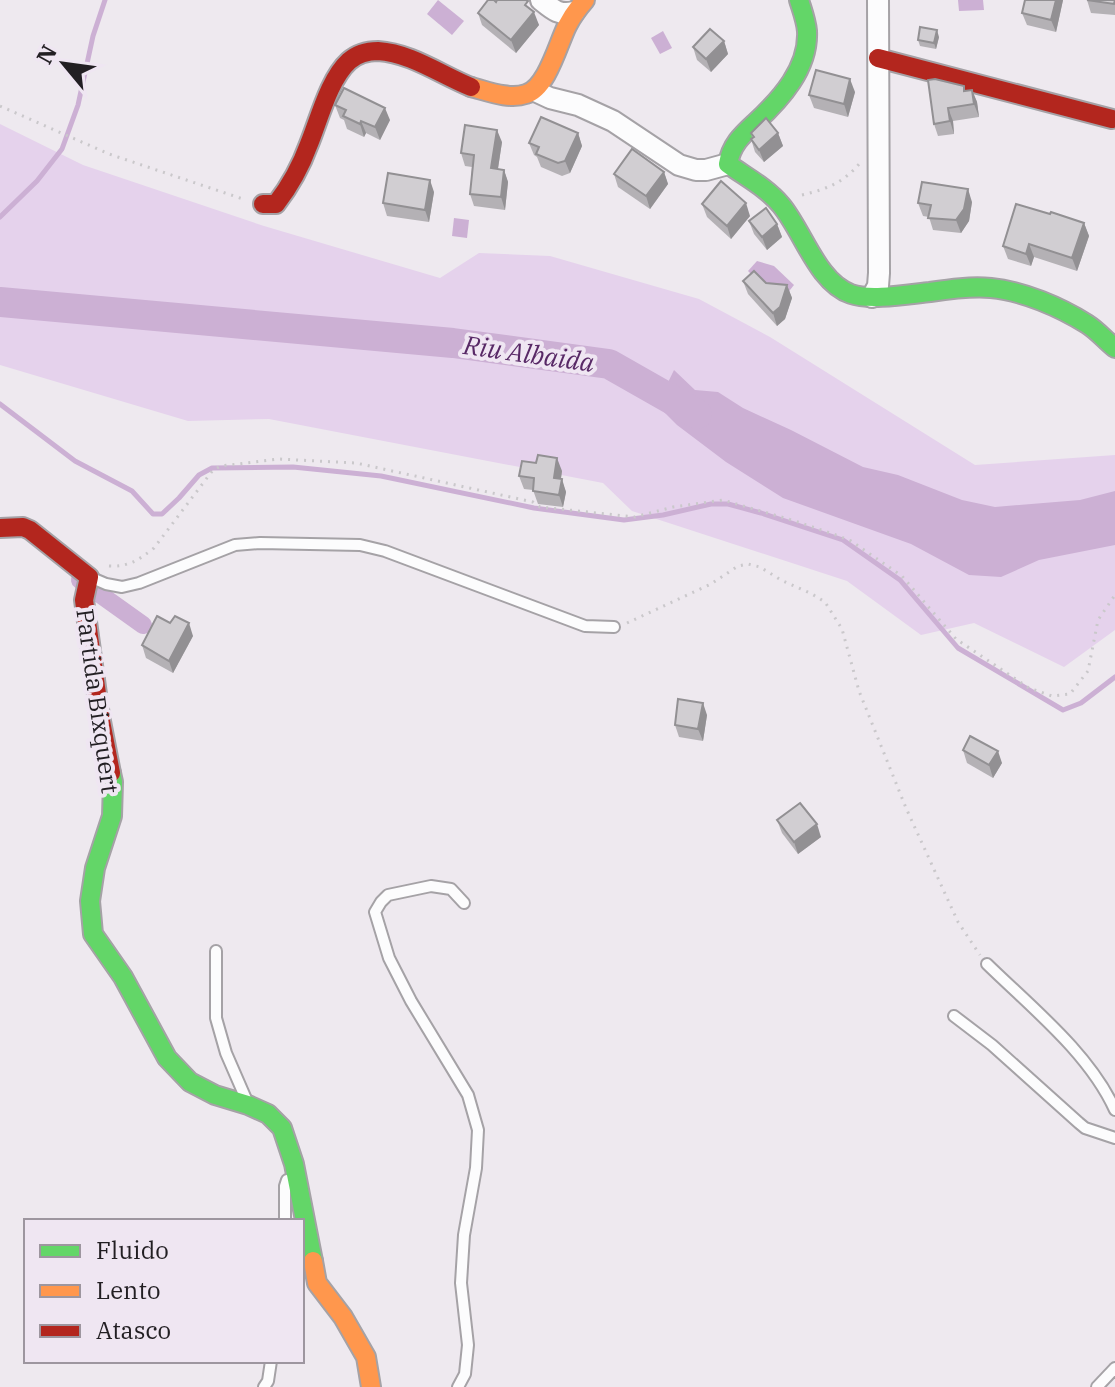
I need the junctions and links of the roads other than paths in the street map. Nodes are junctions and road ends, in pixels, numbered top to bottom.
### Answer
1 (541, 0) edge
2 (799, 0) edge
3 (878, 0) edge
4 (579, 6) edge
5 (878, 58) junction
6 (535, 91) junction
7 (1112, 119) dead end
8 (728, 164) junction
9 (263, 204) road end
10 (872, 297) junction
11 (1115, 348) edge
12 (0, 528) edge
13 (94, 570) junction
14 (614, 627) road end
15 (464, 903) dead end
16 (216, 951) dead end
17 (987, 964) road end
18 (954, 1016) dead end
19 (248, 1105) junction
20 (1115, 1110) edge
21 (1115, 1138) edge
22 (294, 1164) junction
23 (285, 1219) edge
24 (271, 1363) edge
25 (1115, 1368) edge
26 (264, 1387) edge
27 (371, 1387) edge
28 (458, 1387) edge
29 (1097, 1387) edge

1 - 4 street
2 - 8 street
3 - 5 street
4 - 6 street
5 - 7 street
5 - 10 street
6 - 8 street
6 - 9 street
8 - 10 street
10 - 11 street
12 - 13 street
13 - 14 lane
13 - 19 street, Partida Bixquert
15 - 28 lane
16 - 19 lane
17 - 20 lane
18 - 21 lane
19 - 22 street, Partida Bixquert
22 - 23 lane
22 - 27 street, Partida Bixquert
24 - 26 lane
25 - 29 lane

